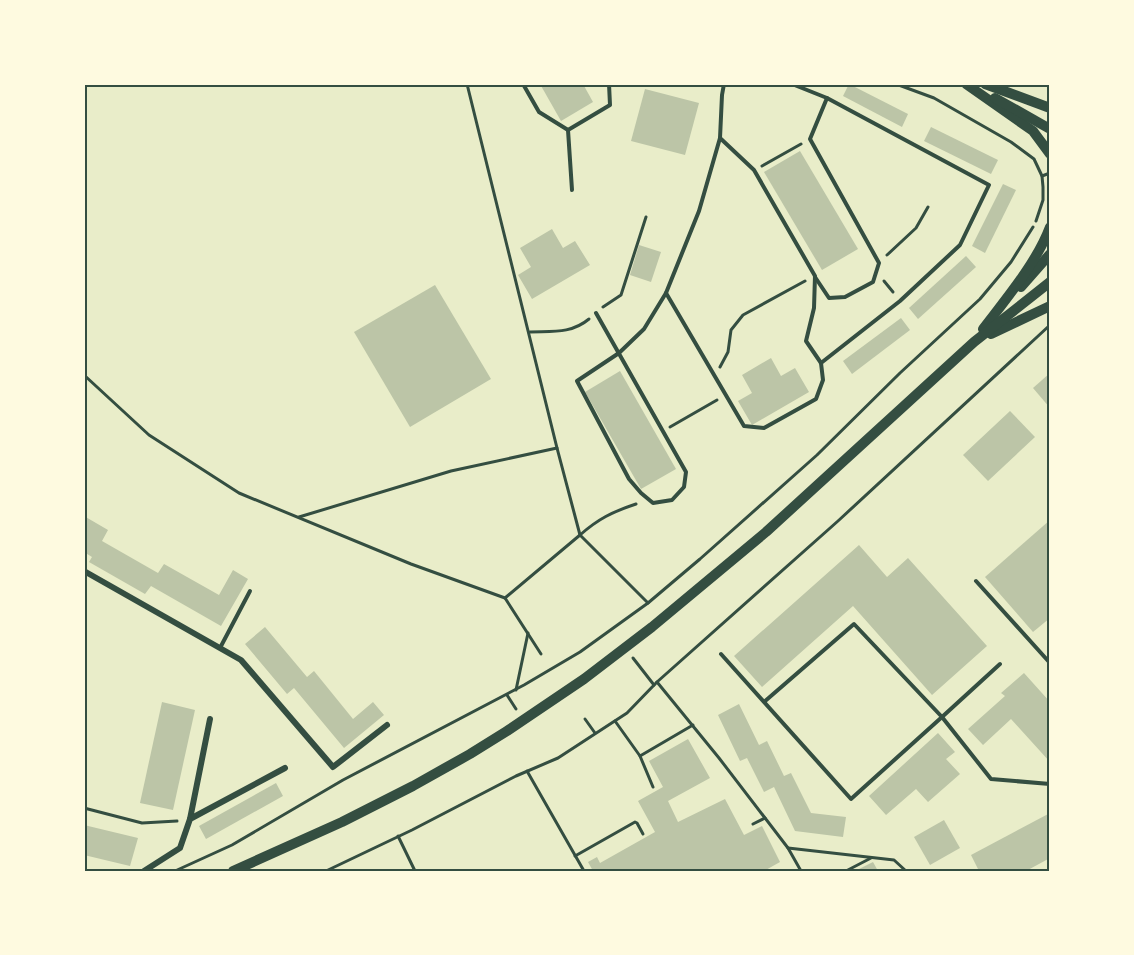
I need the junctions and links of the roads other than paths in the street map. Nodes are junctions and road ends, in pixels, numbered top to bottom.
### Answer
1 (523, 84) edge
2 (609, 84) edge
3 (724, 84) edge
4 (792, 84) edge
5 (966, 84) edge
6 (971, 84) edge
7 (985, 84) edge
8 (827, 98) junction
9 (1050, 108) edge
10 (1050, 129) edge
11 (568, 130) junction
12 (720, 138) junction
13 (1050, 154) edge
14 (572, 190) dead end
15 (1050, 227) edge
16 (1050, 254) edge
17 (814, 276) junction
18 (1050, 282) edge
19 (666, 292) junction
20 (1050, 306) edge
21 (596, 313) road end
22 (974, 342) junction
23 (619, 354) junction
24 (821, 363) junction
25 (84, 571) edge
26 (976, 581) dead end
27 (250, 591) dead end
28 (220, 648) junction
29 (721, 654) dead end
30 (1049, 660) edge
31 (1000, 664) dead end
32 (764, 702) junction
33 (942, 717) junction
34 (210, 719) dead end
35 (387, 725) dead end
36 (285, 768) dead end
37 (1050, 784) edge
38 (190, 819) junction
39 (144, 871) edge
40 (233, 871) edge

1 - 11 lane
2 - 11 lane
3 - 12 lane
4 - 8 lane
5 - 13 main road
6 - 10 main road
7 - 9 main road
8 - 17 lane
8 - 24 lane
11 - 14 lane
12 - 17 lane
12 - 19 lane
15 - 22 main road
16 - 22 main road
17 - 24 lane
18 - 22 main road
19 - 23 lane
19 - 24 lane
20 - 22 main road
21 - 23 lane
22 - 40 main road
23 - 23 lane
25 - 28 street
26 - 30 lane
27 - 28 lane
28 - 35 street
29 - 32 lane
31 - 33 lane
32 - 33 lane
32 - 33 lane
33 - 37 lane
34 - 38 street
36 - 38 street
38 - 39 street

